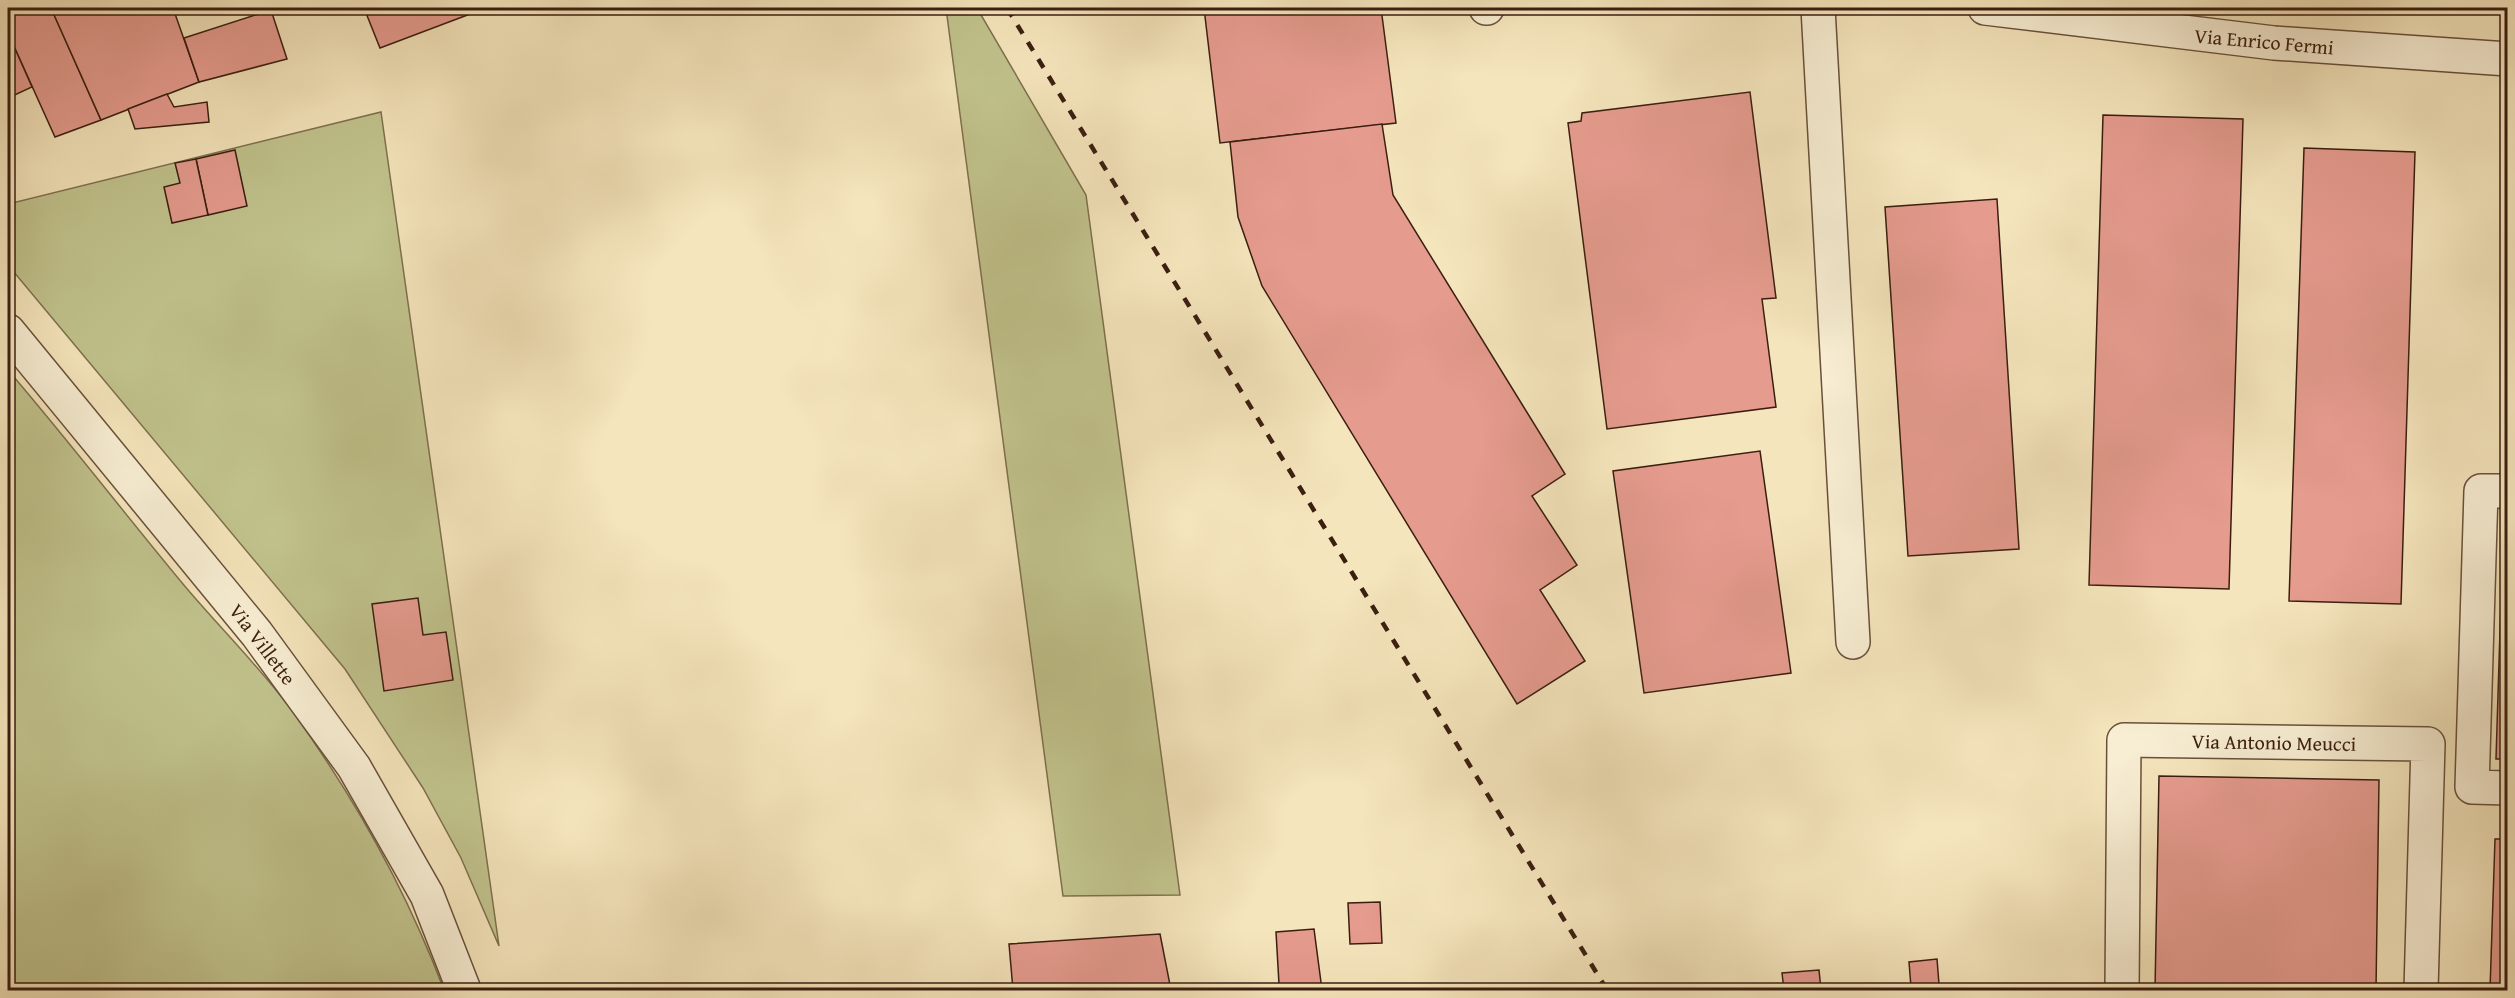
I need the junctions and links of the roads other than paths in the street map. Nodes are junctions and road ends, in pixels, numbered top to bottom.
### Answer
1 (1818, 8) edge
2 (1985, 8) edge
3 (2508, 59) edge
4 (8, 331) edge
5 (2508, 491) edge
6 (1853, 642) dead end
7 (2508, 788) edge
8 (464, 990) edge
9 (2122, 990) edge
10 (2421, 990) edge

1 - 6 street
2 - 3 street, Via Enrico Fermi
4 - 8 street, Via Villette
5 - 7 street
9 - 10 street, Via Antonio Meucci

